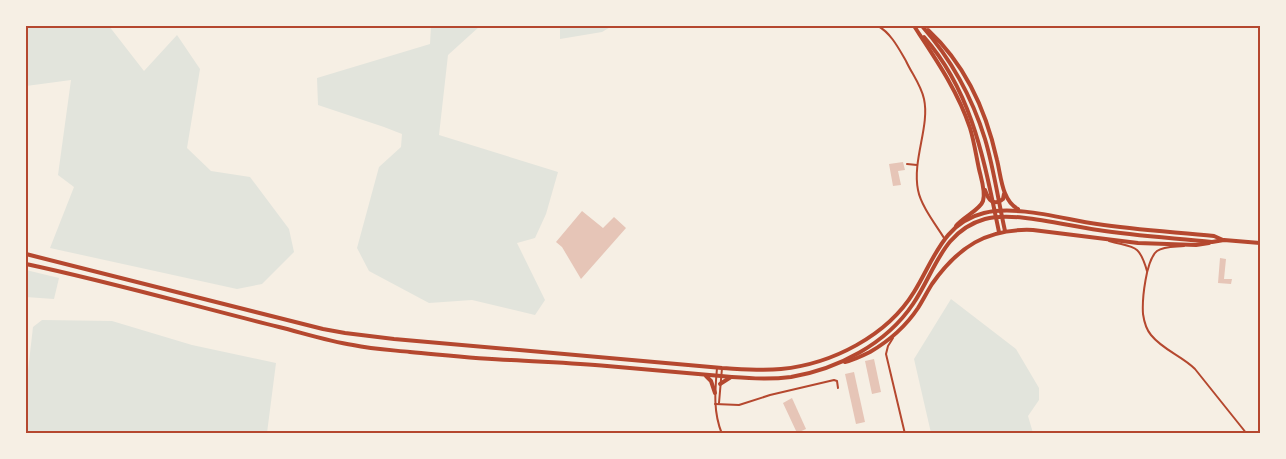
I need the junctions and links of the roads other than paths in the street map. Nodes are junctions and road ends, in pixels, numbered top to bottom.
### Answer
1 (878, 26) edge
2 (914, 26) edge
3 (923, 26) edge
4 (958, 80) junction
5 (907, 164) dead end
6 (917, 165) junction
7 (1003, 184) junction
8 (983, 185) junction
9 (1022, 211) junction
10 (954, 229) junction
11 (1005, 231) junction
12 (999, 232) junction
13 (944, 238) junction
14 (1101, 238) junction
15 (1224, 240) junction
16 (1212, 242) junction
17 (1260, 243) edge
18 (1196, 245) junction
19 (26, 254) edge
20 (26, 264) edge
21 (1147, 271) junction
22 (897, 333) junction
23 (878, 347) junction
24 (886, 354) junction
25 (837, 364) junction
26 (719, 368) junction
27 (703, 374) junction
28 (719, 376) junction
29 (731, 377) junction
30 (720, 384) junction
31 (838, 388) dead end
32 (715, 393) junction
33 (717, 404) junction
34 (722, 434) edge
35 (905, 434) edge
36 (1247, 434) edge

1 - 6 street
2 - 4 main road
2 - 8 main road
3 - 4 main road
3 - 7 main road
4 - 11 main road
4 - 12 main road
5 - 6 street
6 - 13 street
7 - 8 main road
7 - 9 main road
8 - 10 main road
9 - 10 main road
9 - 15 main road
10 - 13 main road
11 - 12 main road
11 - 14 main road
12 - 22 main road
13 - 26 main road
14 - 18 main road
14 - 21 street
15 - 16 main road
15 - 17 main road
16 - 18 main road
16 - 25 main road
18 - 21 street
19 - 26 main road
20 - 27 main road
21 - 36 street
22 - 23 main road
22 - 24 street
23 - 24 street
23 - 25 main road
24 - 35 street
25 - 29 main road
26 - 28 street
27 - 28 main road
27 - 32 main road
28 - 29 main road
28 - 30 street
28 - 32 street
29 - 30 main road
30 - 33 street
31 - 33 street
32 - 33 street
33 - 34 street

